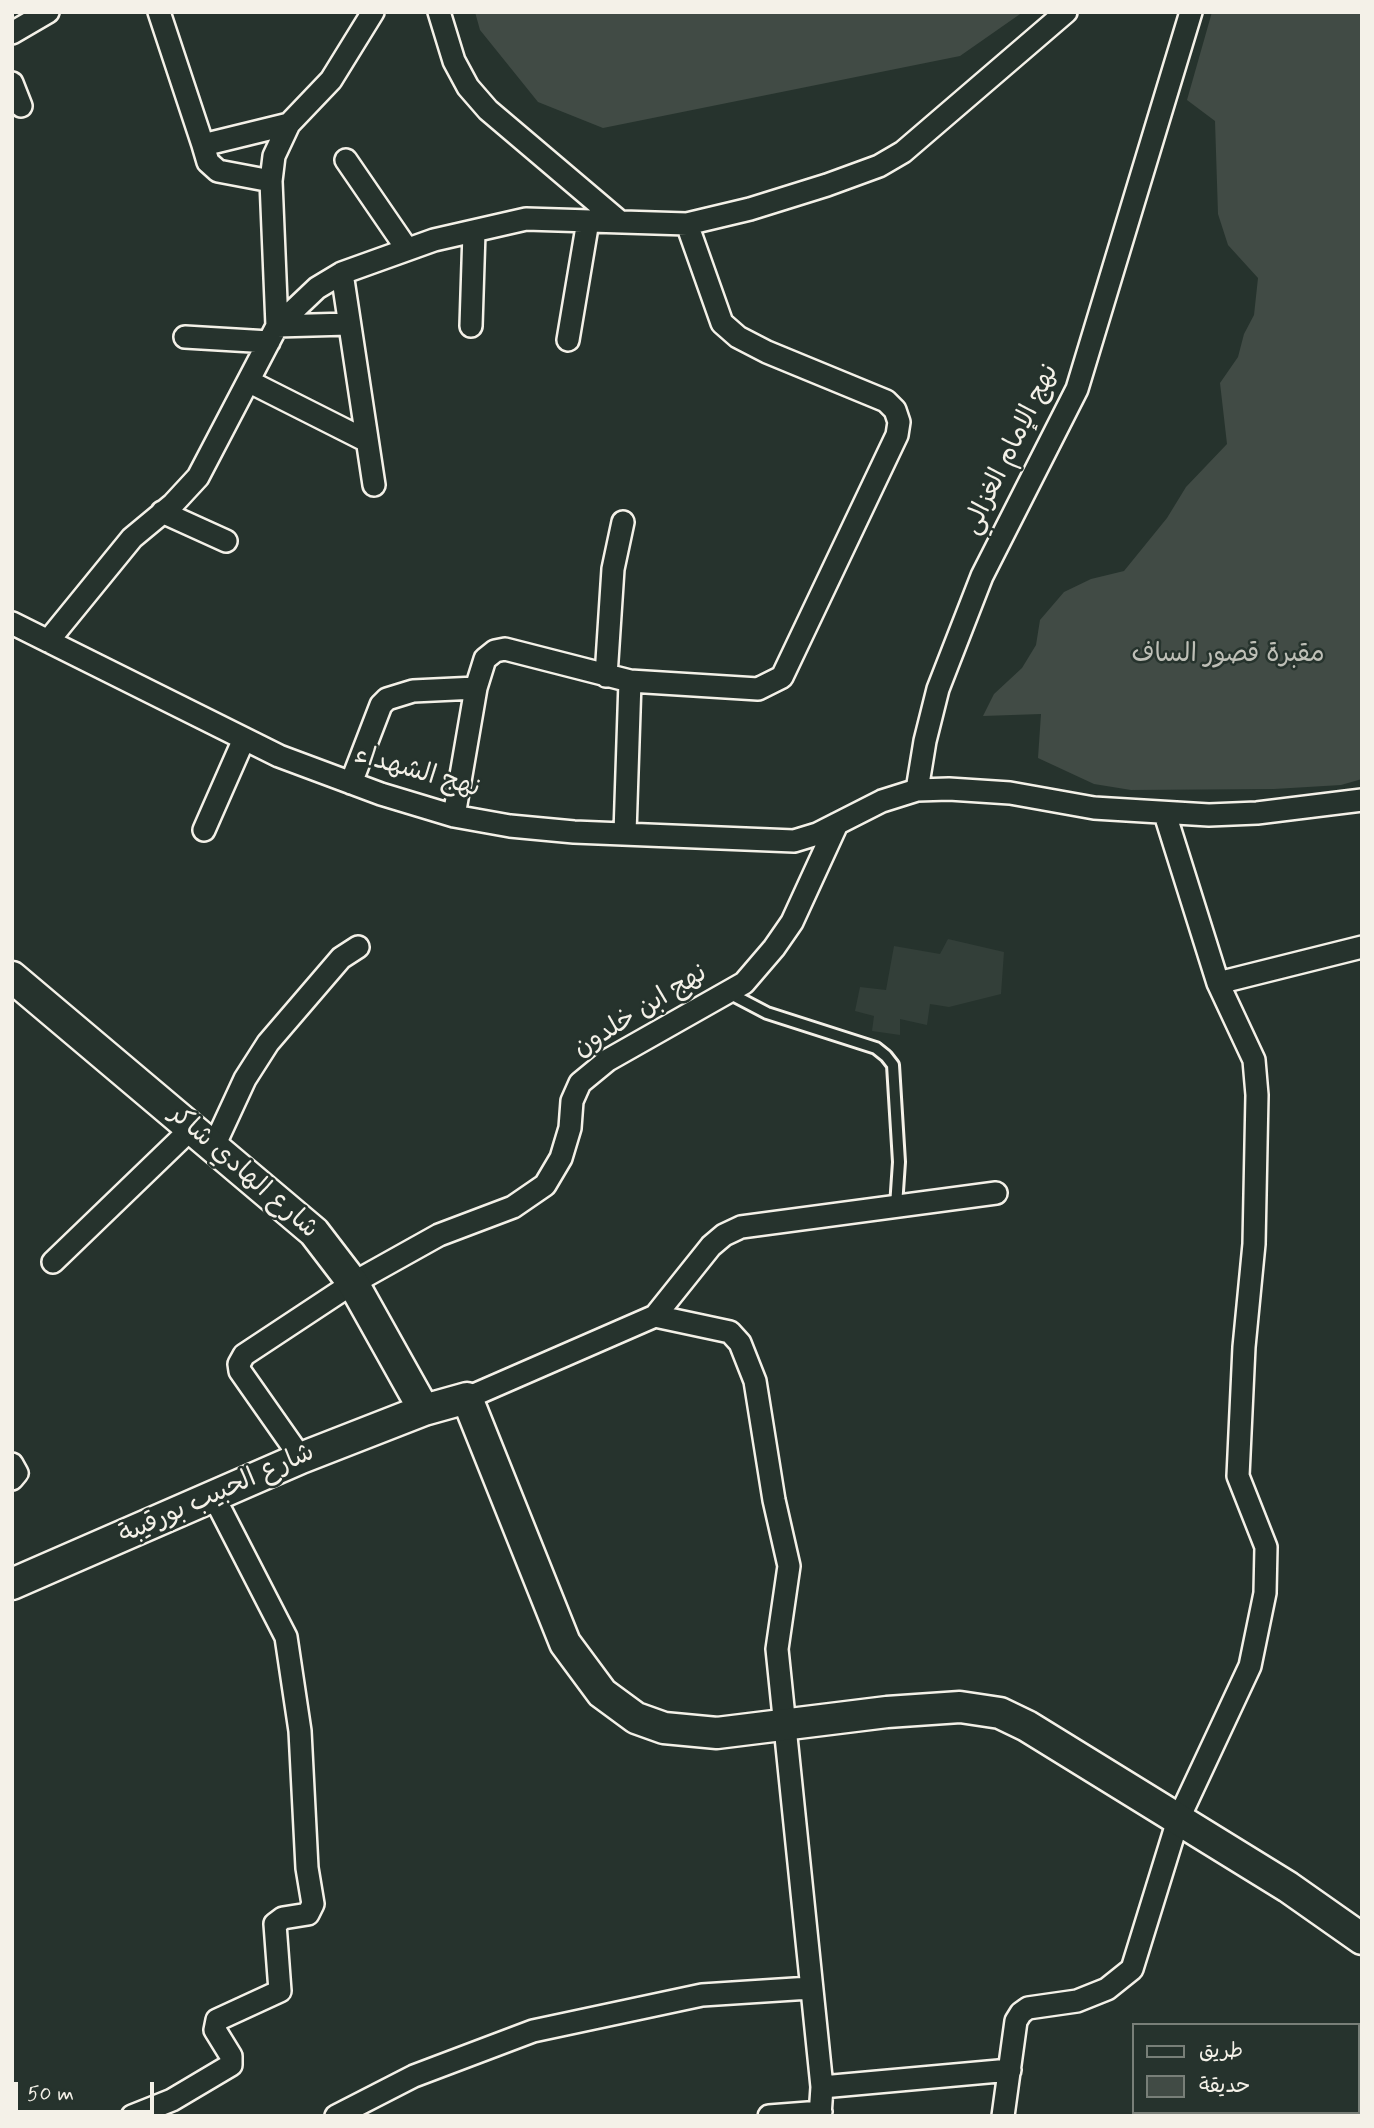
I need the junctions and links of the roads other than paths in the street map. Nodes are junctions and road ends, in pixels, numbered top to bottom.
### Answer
1 (48, 12) edge
2 (159, 12) edge
3 (373, 12) edge
4 (439, 12) edge
5 (1066, 12) edge
6 (1191, 12) edge
7 (12, 33) edge
8 (12, 83) edge
9 (22, 106) dead end
10 (289, 124) junction
11 (203, 145) junction
12 (346, 160) dead end
13 (271, 181) junction
14 (588, 220) junction
15 (620, 222) junction
16 (687, 224) junction
17 (474, 232) junction
18 (407, 249) junction
19 (342, 273) junction
20 (348, 324) junction
21 (471, 326) dead end
22 (273, 334) junction
23 (184, 337) dead end
24 (568, 340) dead end
25 (250, 382) junction
26 (365, 440) junction
27 (374, 485) dead end
28 (162, 512) junction
29 (623, 522) dead end
30 (226, 541) dead end
31 (12, 623) edge
32 (48, 641) junction
33 (606, 676) junction
34 (630, 681) junction
35 (476, 688) junction
36 (244, 739) junction
37 (351, 783) junction
38 (917, 790) junction
39 (1362, 800) edge
40 (1165, 814) junction
41 (454, 816) junction
42 (837, 824) junction
43 (204, 830) dead end
44 (625, 833) junction
45 (358, 947) dead end
46 (1362, 947) edge
47 (12, 977) edge
48 (1218, 983) junction
49 (727, 992) junction
50 (203, 1137) junction
51 (996, 1193) dead end
52 (896, 1206) junction
53 (53, 1262) dead end
54 (353, 1283) junction
55 (656, 1316) junction
56 (467, 1398) junction
57 (424, 1410) junction
58 (301, 1458) junction
59 (12, 1464) edge
60 (12, 1479) edge
61 (213, 1495) junction
62 (12, 1584) edge
63 (787, 1725) junction
64 (1178, 1820) junction
65 (1362, 1939) edge
66 (810, 1988) junction
67 (1010, 2070) junction
68 (822, 2087) junction
69 (820, 2114) edge
70 (132, 2116) edge
71 (336, 2116) edge
72 (769, 2116) edge
73 (1003, 2116) edge

1 - 7 street
2 - 11 street
3 - 10 street
4 - 15 street
5 - 16 street
6 - 38 street, نهج الإمام الغزالي
8 - 9 street
10 - 11 street
10 - 13 street
11 - 13 street
12 - 18 street
13 - 22 street
14 - 15 street
14 - 17 street
14 - 24 street
15 - 16 street
16 - 34 street
17 - 18 street
17 - 21 street
18 - 19 street
19 - 20 street
19 - 22 street
20 - 22 street
20 - 26 street
22 - 23 street
22 - 25 street
25 - 26 street
25 - 28 street
26 - 27 street
28 - 30 street
28 - 32 street
29 - 33 street
31 - 32 street, نهج الشهداء
32 - 36 street, نهج الشهداء
33 - 34 street
33 - 35 street
34 - 44 street
35 - 37 street
35 - 41 street
36 - 37 street, نهج الشهداء
36 - 43 street
37 - 41 street, نهج الشهداء
38 - 40 street
38 - 42 street, نهج الشهداء
39 - 40 street
40 - 48 street
41 - 44 street, نهج الشهداء
42 - 44 street, نهج الشهداء
42 - 49 street, نهج ابن خلدون
45 - 50 street
46 - 48 street
47 - 50 street, شارع الهادي شاكر
48 - 64 street
49 - 52 lane
49 - 54 street, نهج ابن خلدون
50 - 53 street
50 - 54 street, شارع الهادي شاكر
51 - 52 street
52 - 55 street
54 - 57 street, شارع الهادي شاكر
54 - 58 street, نهج ابن خلدون
55 - 56 street
55 - 63 street
56 - 57 street, شارع الحبيب بورقيبة
56 - 63 street
57 - 58 street, شارع الحبيب بورقيبة
58 - 61 street, شارع الحبيب بورقيبة
59 - 60 street
61 - 62 street, شارع الحبيب بورقيبة
61 - 70 street
63 - 64 street
63 - 66 street
64 - 65 street
64 - 67 street
66 - 68 street
66 - 71 street
67 - 68 street
67 - 73 street
68 - 69 street
69 - 72 street

